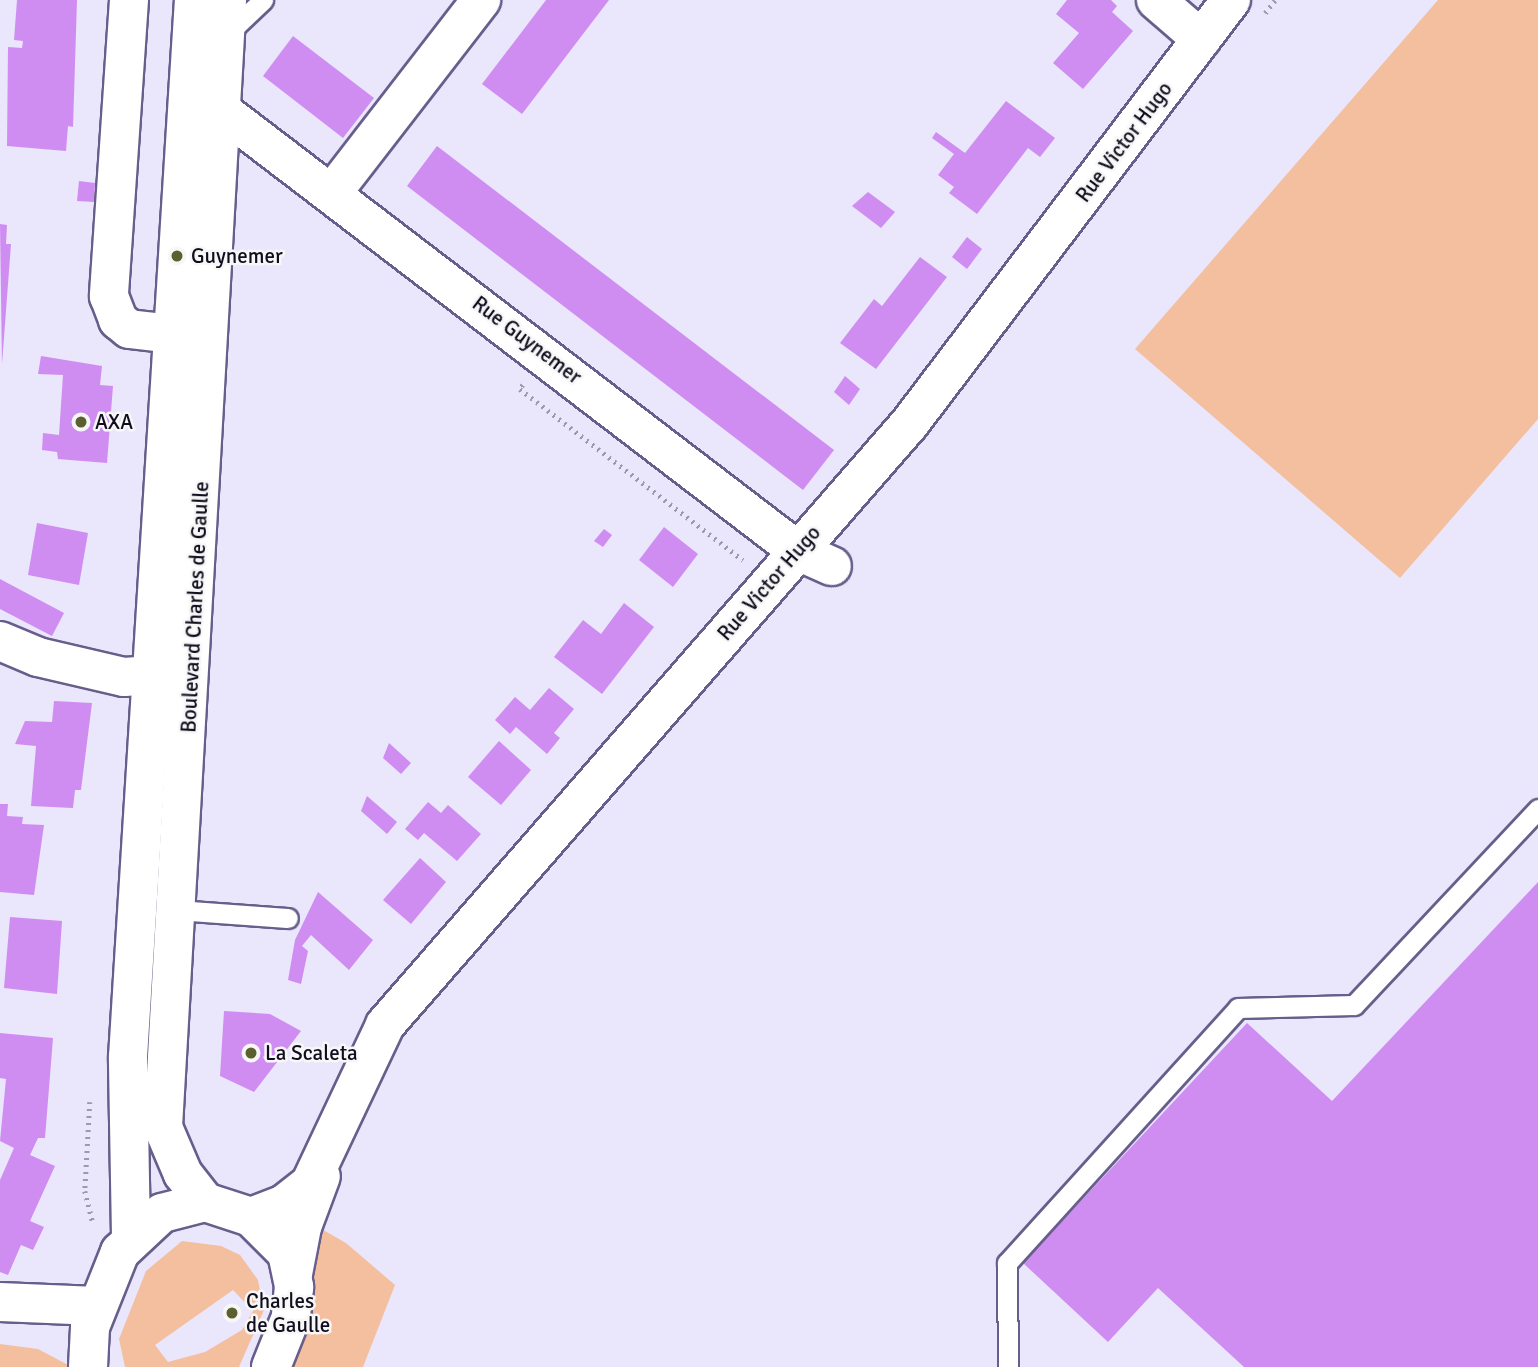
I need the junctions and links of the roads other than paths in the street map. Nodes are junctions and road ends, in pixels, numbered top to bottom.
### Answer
1 (129, 0) edge
2 (194, 0) edge
3 (263, 0) edge
4 (481, 0) edge
5 (1156, 0) edge
6 (1231, 0) edge
7 (226, 18) edge
8 (1201, 39) junction
9 (222, 111) junction
10 (332, 193) junction
11 (172, 334) junction
12 (798, 551) junction
13 (832, 566) dead end
14 (0, 641) edge
15 (150, 675) junction
16 (1538, 809) edge
17 (176, 910) junction
18 (288, 918) dead end
19 (321, 1170) junction
20 (205, 1202) junction
21 (251, 1217) junction
22 (131, 1237) junction
23 (293, 1274) junction
24 (0, 1302) edge
25 (97, 1306) junction
26 (88, 1367) edge
27 (271, 1367) edge
28 (1008, 1367) edge

1 - 11 street
2 - 11 street, Boulevard Charles de Gaulle
3 - 7 lane
4 - 10 street
5 - 8 street
6 - 8 street, Rue Victor Hugo
7 - 9 street, Boulevard Charles de Gaulle
8 - 12 street, Rue Victor Hugo
9 - 10 street, Rue Guynemer
9 - 17 street, Boulevard Charles de Gaulle
10 - 12 street, Rue Guynemer
11 - 15 street, Boulevard Charles de Gaulle
12 - 13 street, Rue Guynemer
12 - 19 street, Rue Victor Hugo
14 - 15 street
15 - 22 street, Boulevard Charles de Gaulle
16 - 28 lane
17 - 18 lane
17 - 20 street, Boulevard Charles de Gaulle
19 - 21 street, Rue Victor Hugo
19 - 23 street, Rue Victor Hugo
20 - 21 street
20 - 22 street
21 - 23 street
22 - 25 street
23 - 27 street
24 - 25 street
25 - 26 street

